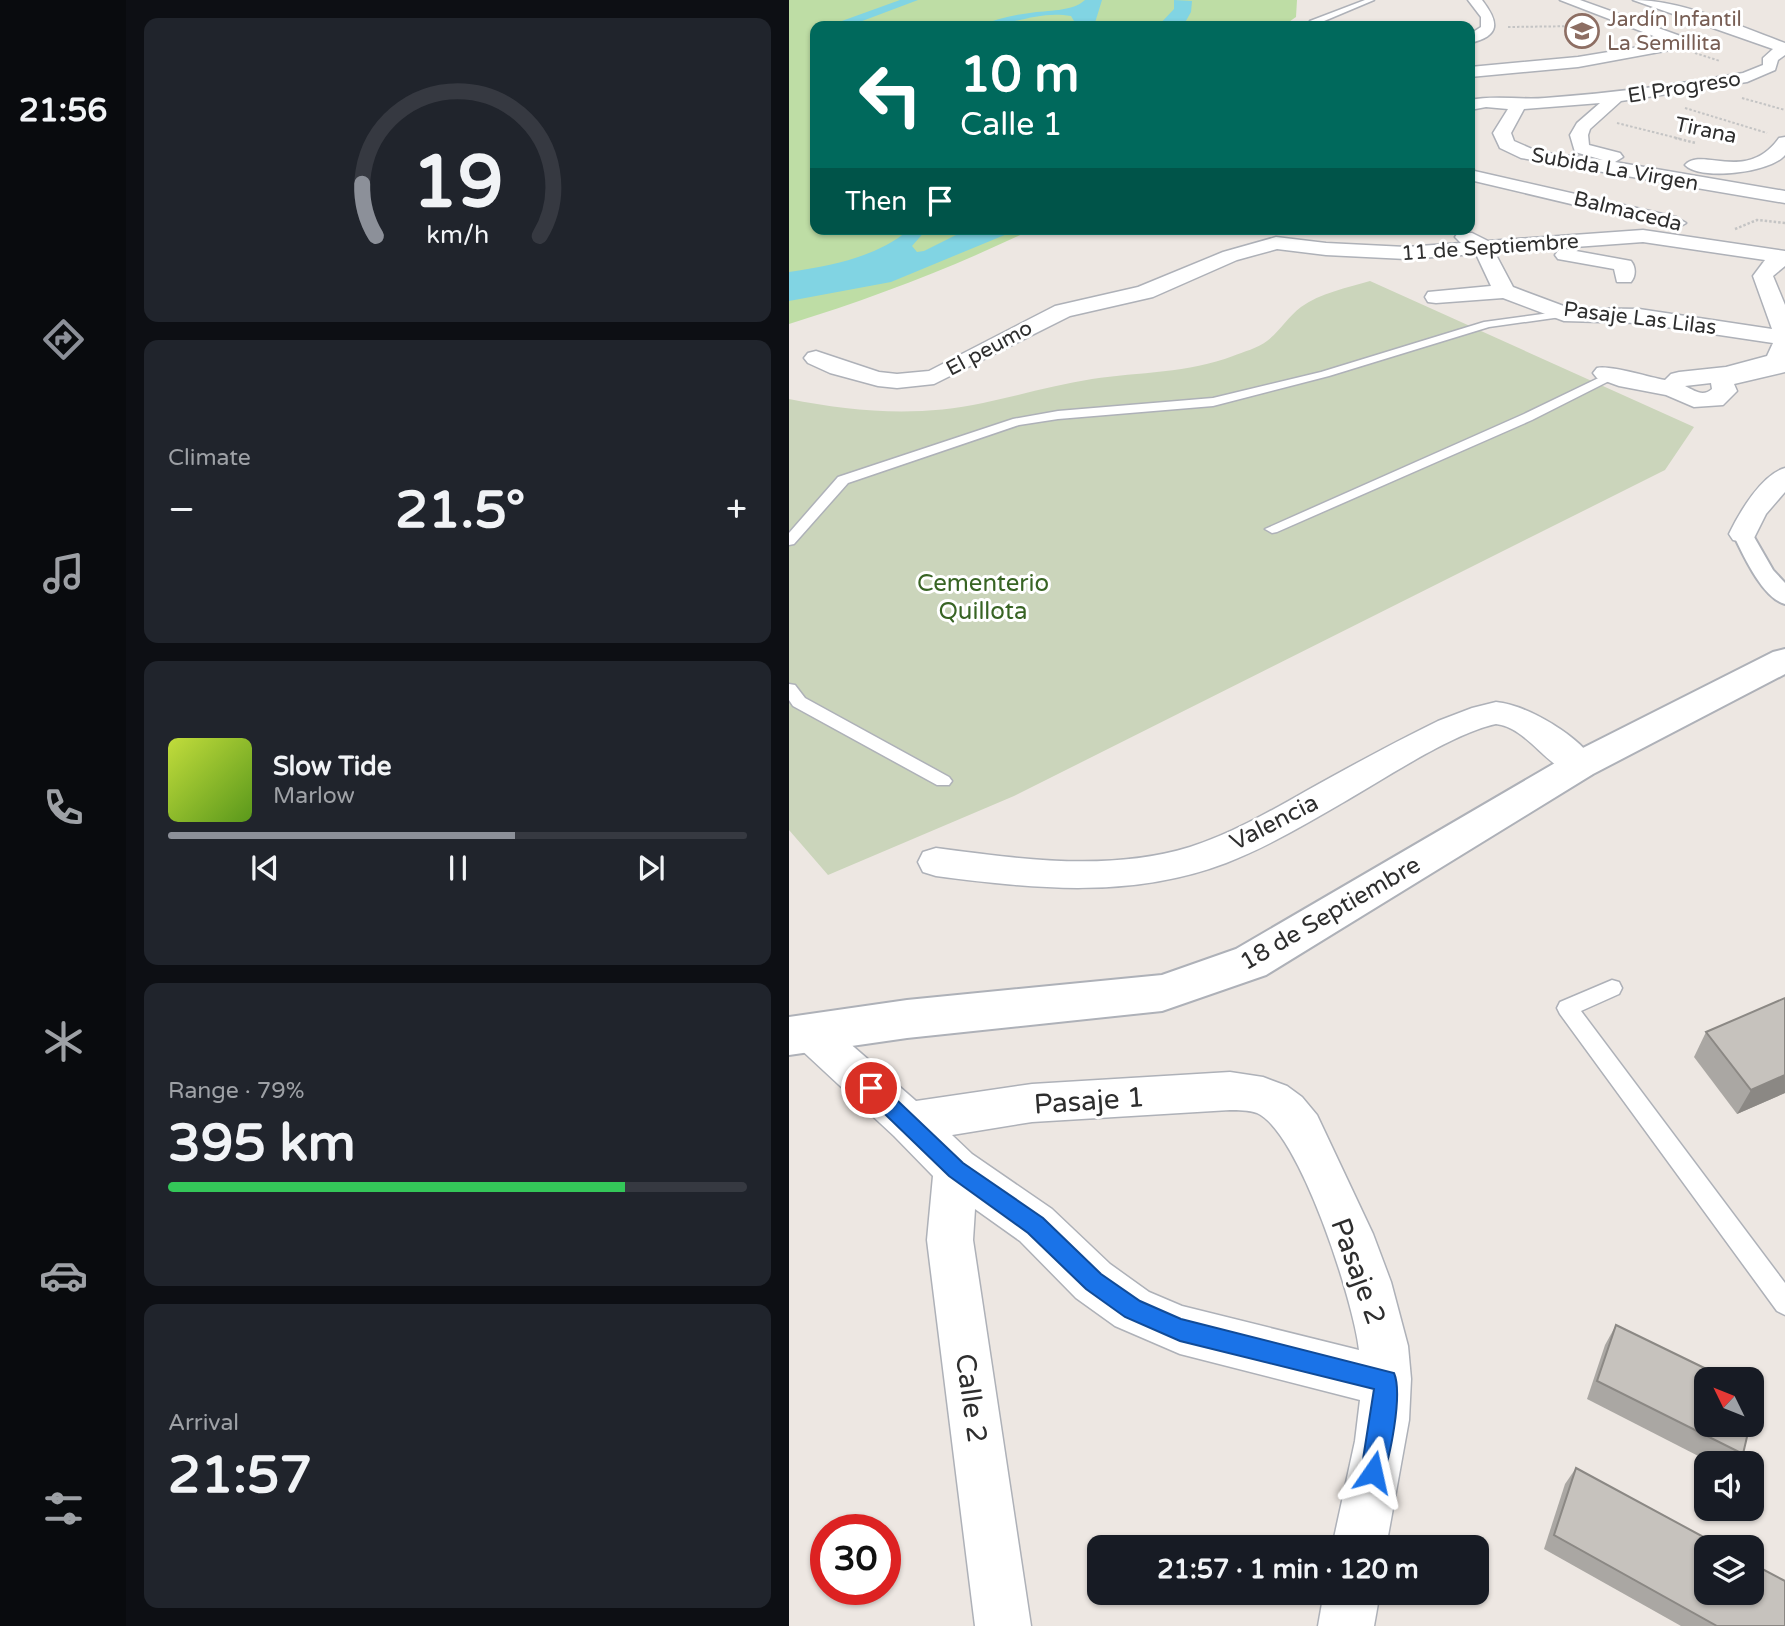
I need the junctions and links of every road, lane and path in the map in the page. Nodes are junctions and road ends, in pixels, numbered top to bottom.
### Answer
1 (1371, 0) edge
2 (1475, 0) edge
3 (1567, 0) edge
4 (1640, 0) edge
5 (1317, 21) edge
6 (1633, 25) junction
7 (1488, 27) junction
8 (1475, 37) edge
9 (1674, 46) junction
10 (1475, 72) edge
11 (1761, 72) junction
12 (1649, 93) junction
13 (1616, 97) junction
14 (1475, 105) edge
15 (1518, 105) junction
16 (1593, 117) junction
17 (1778, 138) edge
18 (1704, 145) dead end
19 (1475, 176) edge
20 (1785, 197) edge
21 (1785, 223) edge
22 (1456, 235) edge
23 (1723, 235) junction
24 (1271, 236) edge
25 (1525, 246) junction
26 (1484, 248) junction
27 (1785, 251) edge
28 (1784, 257) edge
29 (1624, 278) dead end
30 (1504, 291) junction
31 (1120, 297) joint
32 (1436, 297) dead end
33 (1564, 314) junction
34 (1785, 338) edge
35 (816, 358) dead end
36 (1785, 365) edge
37 (1609, 374) joint
38 (1673, 389) junction
39 (1785, 477) edge
40 (1272, 529) dead end
41 (1743, 534) joint
42 (789, 541) edge
43 (1785, 597) edge
44 (1785, 660) edge
45 (789, 689) edge
46 (1580, 765) junction
47 (943, 781) dead end
48 (935, 862) dead end
49 (1612, 988) dead end
50 (800, 1035) edge
51 (1270, 1097) joint
52 (909, 1122) junction
53 (956, 1169) junction
54 (1785, 1303) edge
55 (1386, 1381) junction
56 (1361, 1535) edge
57 (1350, 1605) edge
58 (1003, 1626) edge
59 (1346, 1626) edge

1 - 5 lane
2 - 7 street
3 - 6 street
4 - 11 street, El Progreso
6 - 7 path
6 - 9 street
7 - 8 street
9 - 10 street
9 - 11 path
11 - 12 street, El Progreso
12 - 13 street, El Progreso
12 - 17 path
13 - 15 street
13 - 16 street, El Progreso
14 - 15 street
15 - 20 street, Subida La Virgen
16 - 17 street, El Progreso
16 - 18 path, Tirana
19 - 23 street, Balmaceda
21 - 23 path
22 - 26 street
23 - 27 street, Balmaceda
24 - 26 street, 11 de Septiembre
24 - 31 street, 11 de Septiembre
25 - 26 street, 11 de Septiembre
25 - 28 street, 11 de Septiembre
25 - 29 street
26 - 30 street
28 - 34 street
30 - 32 street
30 - 33 street, Pasaje Las Lilas
31 - 35 street, El peumo
33 - 34 street, Pasaje Las Lilas
33 - 42 lane
34 - 38 street
36 - 38 street
37 - 38 street
37 - 40 lane
39 - 41 street
41 - 43 street
44 - 46 street, 18 de Septiembre
45 - 47 lane
46 - 48 street, Valencia
46 - 50 street, 18 de Septiembre
49 - 54 lane
50 - 52 street
51 - 52 street, Pasaje 1
51 - 55 street, Pasaje 2
52 - 53 street
53 - 55 street
53 - 58 street, Calle 2
55 - 56 street, Pasaje 2
57 - 59 street

